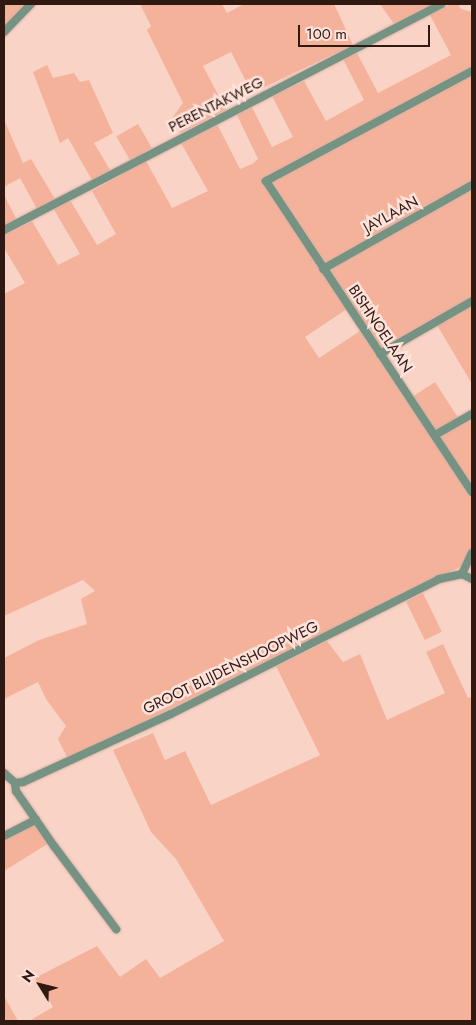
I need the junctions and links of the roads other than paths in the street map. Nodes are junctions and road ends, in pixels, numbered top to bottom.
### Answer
1 (31, 4) edge
2 (441, 4) edge
3 (4, 32) edge
4 (472, 71) edge
5 (472, 185) edge
6 (4, 230) edge
7 (323, 269) junction
8 (472, 301) edge
9 (380, 354) junction
10 (472, 414) edge
11 (435, 435) junction
12 (472, 492) edge
13 (472, 553) edge
14 (462, 574) junction
15 (472, 579) edge
16 (4, 773) edge
17 (15, 783) junction
18 (36, 820) junction
19 (4, 836) edge
20 (116, 929) dead end

1 - 3 street
2 - 6 street, PERENTAKWEG
4 - 7 street, BISHNOELAAN
5 - 7 street, JAYLAAN
7 - 9 street, BISHNOELAAN
8 - 9 street
9 - 11 street, BISHNOELAAN
10 - 11 street
11 - 12 street, BISHNOELAAN
13 - 14 street
14 - 15 street
14 - 17 street, GROOT BLIJDENSHOOPWEG
16 - 17 street
17 - 18 street
18 - 19 street
18 - 20 street

